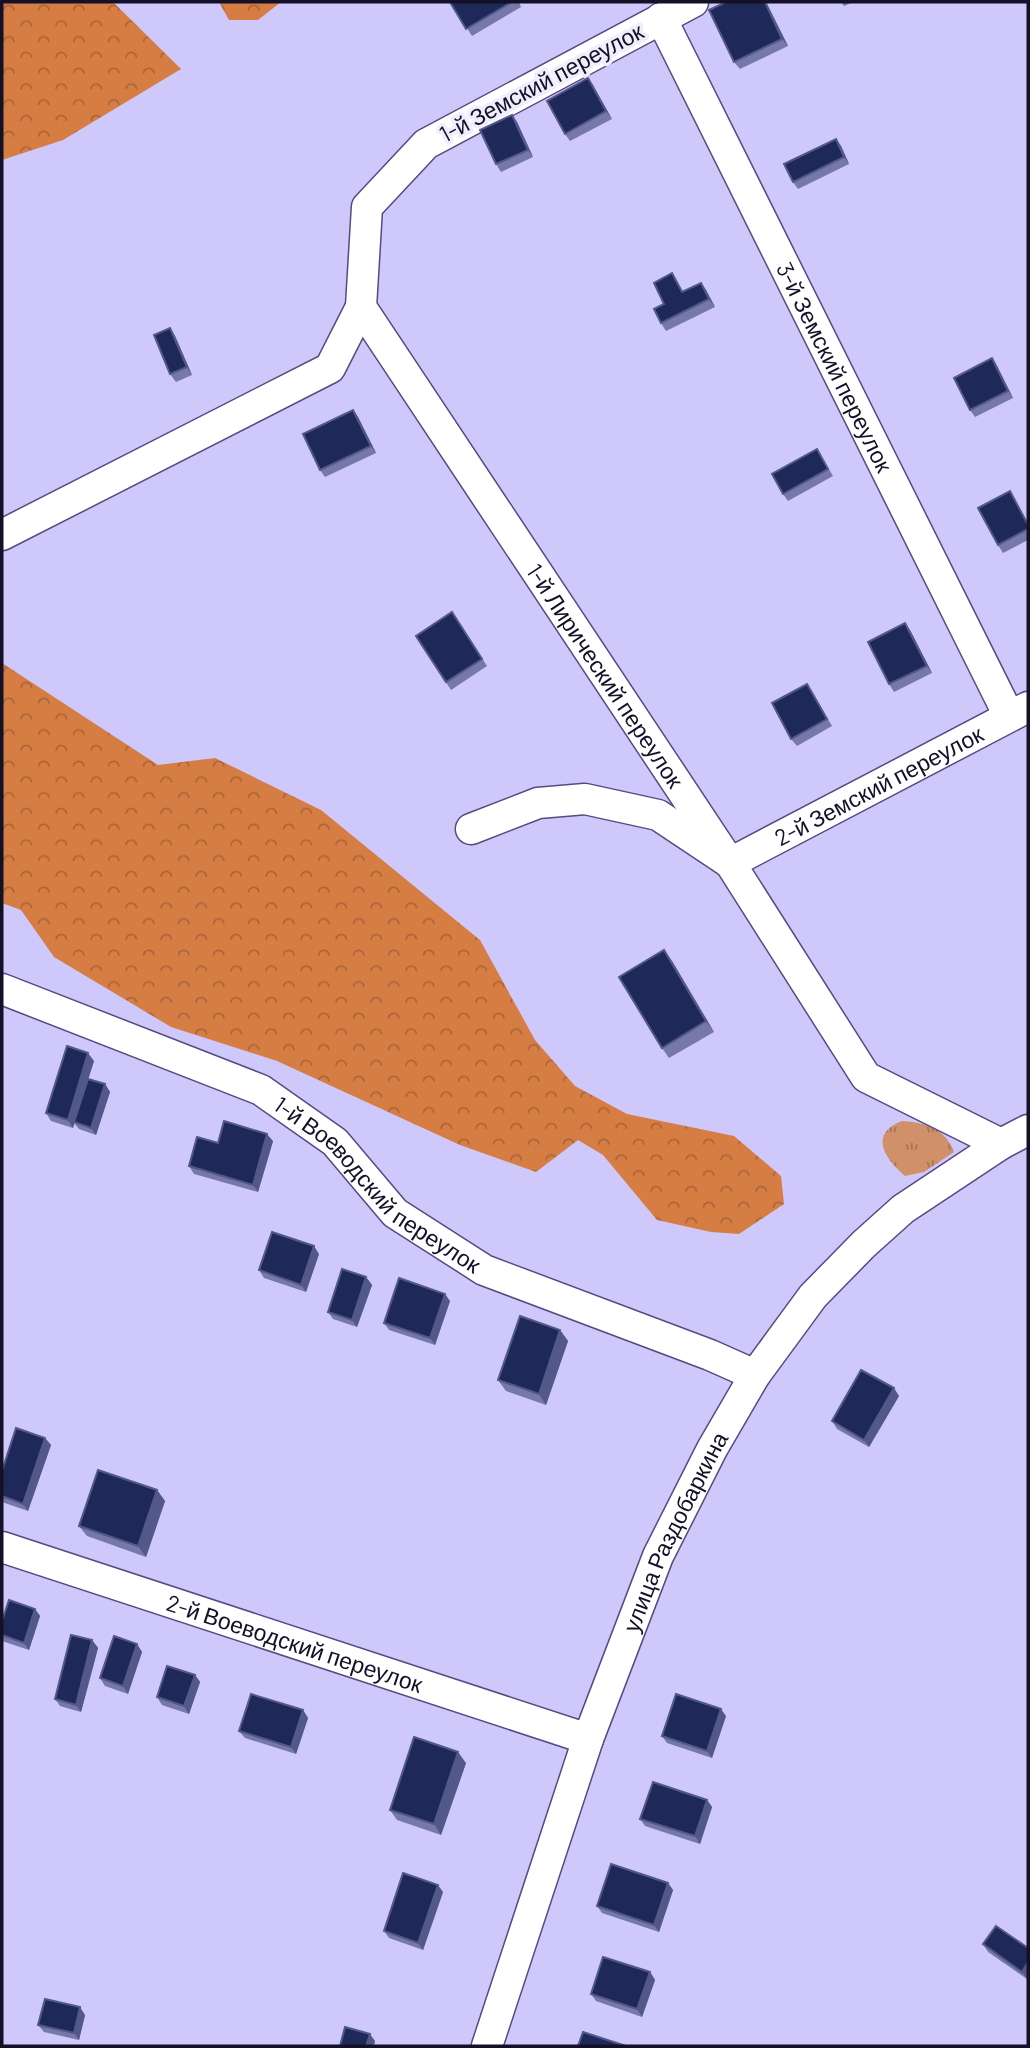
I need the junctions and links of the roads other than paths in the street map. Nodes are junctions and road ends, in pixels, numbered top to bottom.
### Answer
1 (693, 2) edge
2 (661, 18) junction
3 (361, 307) junction
4 (2, 535) edge
5 (1019, 712) edge
6 (471, 829) dead end
7 (730, 863) junction
8 (2, 989) edge
9 (1028, 1130) edge
10 (1001, 1144) junction
11 (755, 1375) junction
12 (2, 1547) edge
13 (588, 1739) junction
14 (486, 2046) edge

1 - 2 street, 1-й Земский переулок
2 - 3 street, 1-й Земский переулок
2 - 5 street, 3-й Земский переулок
3 - 4 street
3 - 7 street, 1-й Лирический переулок
5 - 7 street, 2-й Земский переулок
6 - 7 street
7 - 10 street, 1-й Лирический переулок
8 - 11 street, 1-й Воеводский переулок
9 - 10 street, улица Раздобаркина
10 - 11 street, улица Раздобаркина
11 - 13 street, улица Раздобаркина
12 - 13 street, 2-й Воеводский переулок
13 - 14 street, улица Раздобаркина

